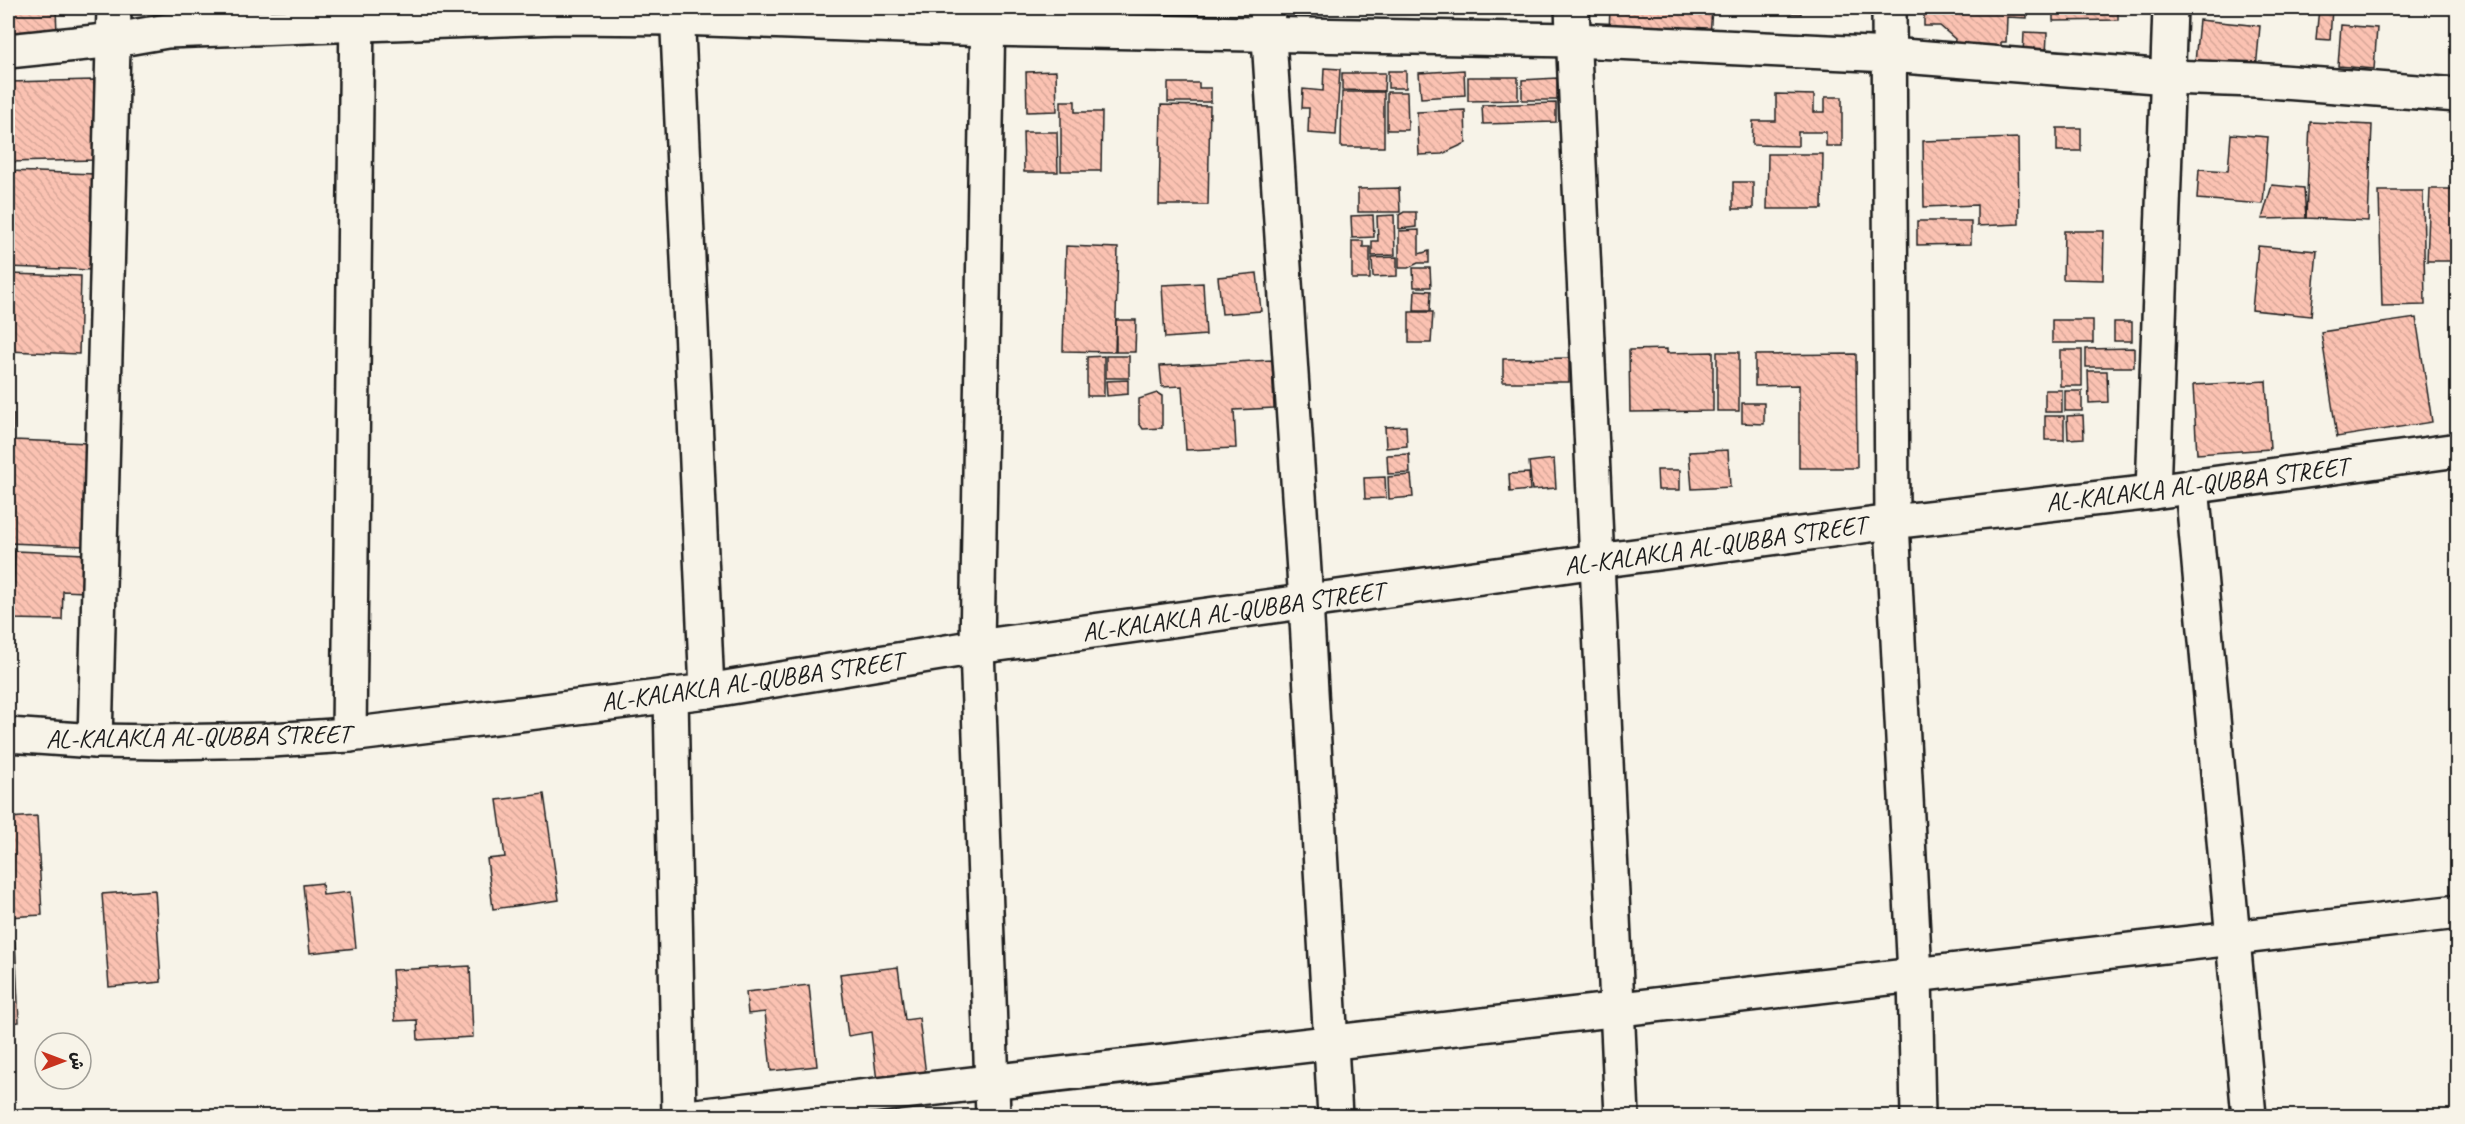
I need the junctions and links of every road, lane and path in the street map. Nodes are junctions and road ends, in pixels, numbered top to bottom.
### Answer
1 (114, 8) edge
2 (1572, 8) edge
3 (1890, 8) edge
4 (2170, 8) edge
5 (678, 13) edge
6 (357, 15) edge
7 (988, 18) edge
8 (1268, 20) edge
9 (115, 40) junction
10 (1573, 40) junction
11 (8, 51) edge
12 (1890, 54) junction
13 (2168, 76) junction
14 (2457, 95) edge
15 (2457, 450) edge
16 (2192, 486) junction
17 (2153, 492) junction
18 (1892, 522) junction
19 (1597, 561) junction
20 (1306, 602) junction
21 (977, 647) junction
22 (707, 691) junction
23 (671, 695) junction
24 (8, 735) edge
25 (349, 735) junction
26 (95, 741) junction
27 (2457, 912) edge
28 (2233, 940) junction
29 (1915, 975) junction
30 (1618, 1010) junction
31 (1332, 1041) junction
32 (992, 1080) junction
33 (679, 1116) edge
34 (696, 1116) edge
35 (993, 1116) edge
36 (1335, 1116) edge
37 (1622, 1116) edge
38 (1918, 1116) edge
39 (2249, 1116) edge

1 - 9 street
2 - 10 street
3 - 12 street
4 - 13 street
5 - 6 street
5 - 7 street
5 - 22 street
6 - 9 street
6 - 25 street
7 - 8 street
7 - 21 street
8 - 10 street
8 - 20 street
9 - 11 street
9 - 26 street
10 - 12 street
10 - 19 street
12 - 13 street
12 - 18 street
13 - 14 street
13 - 17 street
15 - 16 street, AL-KALAKLA AL-QUBBA STREET
16 - 17 street, AL-KALAKLA AL-QUBBA STREET
16 - 28 street
17 - 18 street, AL-KALAKLA AL-QUBBA STREET
18 - 19 street, AL-KALAKLA AL-QUBBA STREET
18 - 29 street
19 - 20 street, AL-KALAKLA AL-QUBBA STREET
19 - 30 street
20 - 21 street, AL-KALAKLA AL-QUBBA STREET
20 - 31 street
21 - 22 street, AL-KALAKLA AL-QUBBA STREET
21 - 32 street
22 - 23 street, AL-KALAKLA AL-QUBBA STREET
23 - 25 street, AL-KALAKLA AL-QUBBA STREET
23 - 33 street
24 - 26 street, AL-KALAKLA AL-QUBBA STREET
25 - 26 street, AL-KALAKLA AL-QUBBA STREET
27 - 28 street
28 - 29 street
28 - 39 street
29 - 30 street
29 - 38 street
30 - 31 street
30 - 37 street
31 - 32 street
31 - 36 street
32 - 34 street
32 - 35 street

